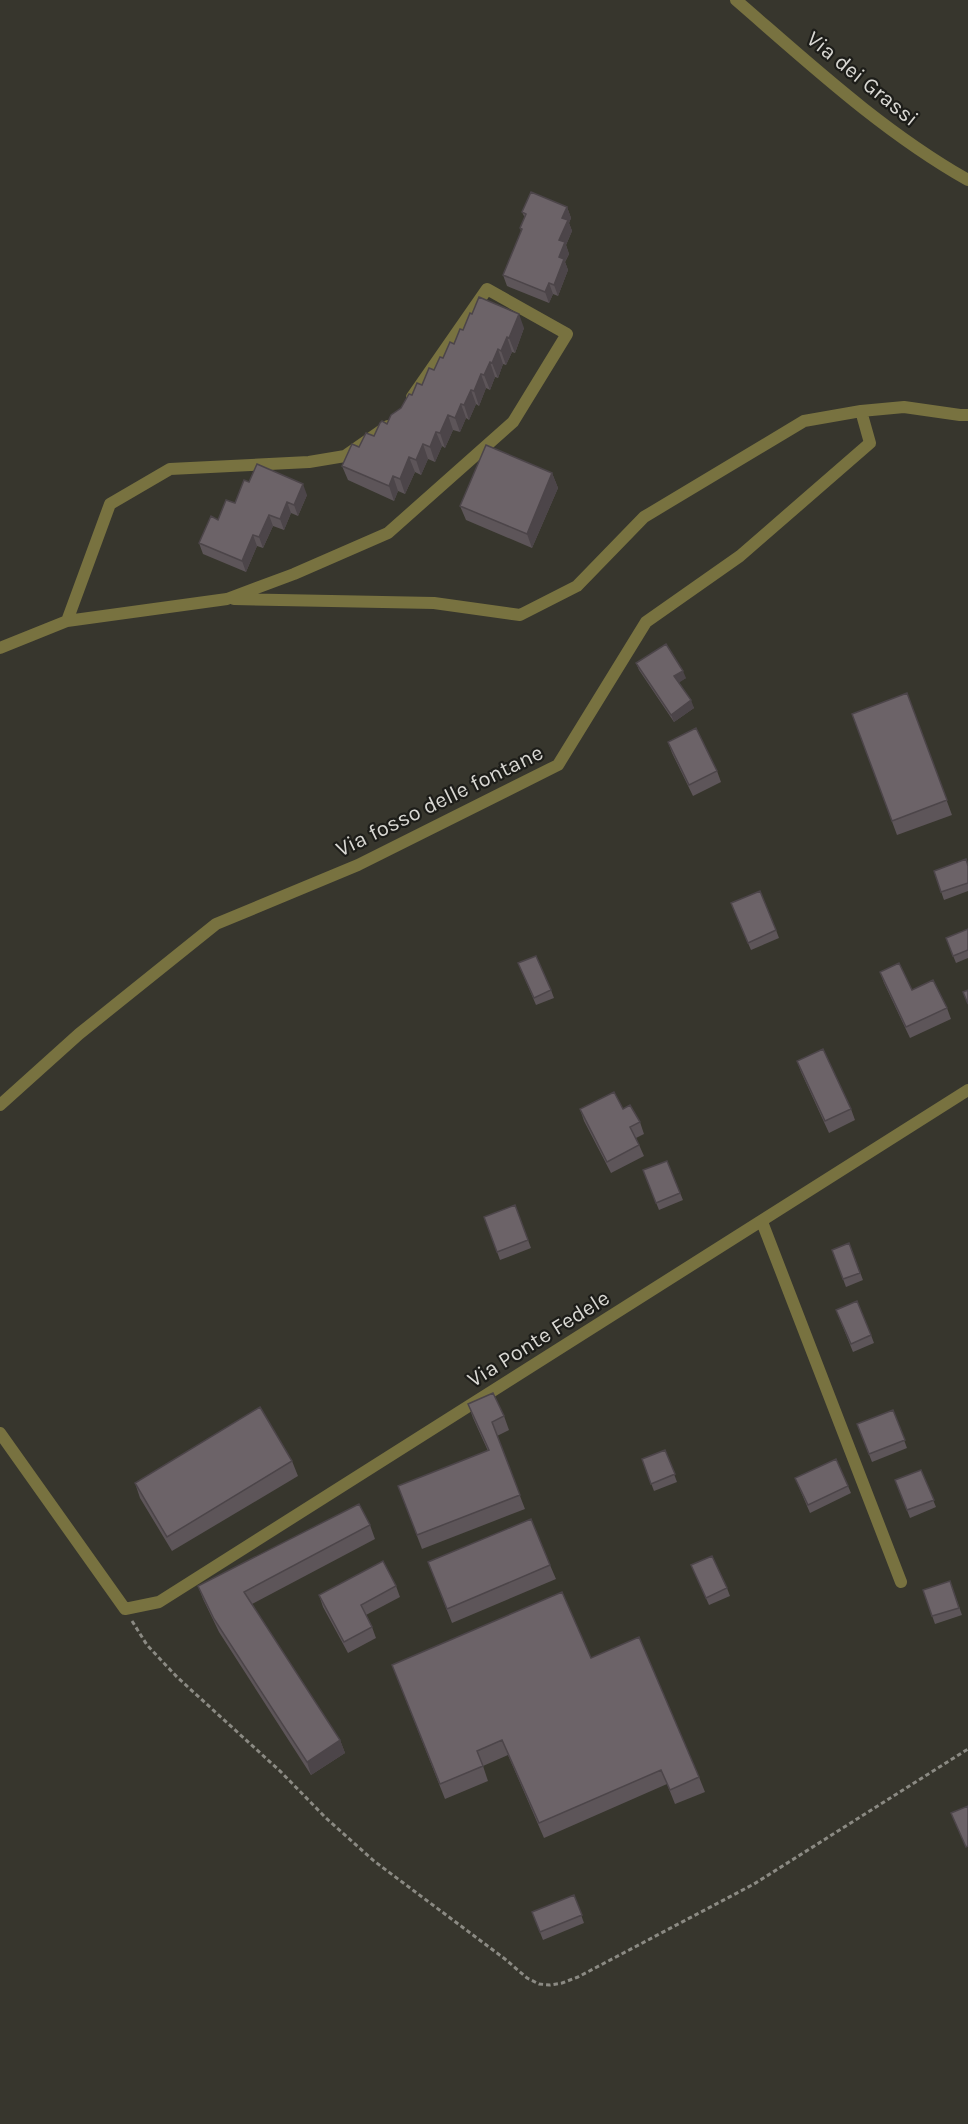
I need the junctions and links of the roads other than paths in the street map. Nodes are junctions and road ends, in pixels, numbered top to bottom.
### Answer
1 (736, 0) edge
2 (968, 180) edge
3 (861, 411) junction
4 (968, 415) edge
5 (227, 599) junction
6 (67, 621) junction
7 (0, 648) edge
8 (968, 1090) edge
9 (0, 1106) edge
10 (762, 1222) junction
11 (0, 1433) edge
12 (901, 1582) dead end

1 - 2 street, Via dei Grassi
3 - 4 street
3 - 5 street
3 - 9 street, Via fosso delle fontane
5 - 6 street
5 - 6 street
6 - 7 street
8 - 10 street, Via Ponte Fedele
10 - 11 street, Via Ponte Fedele
10 - 12 street

